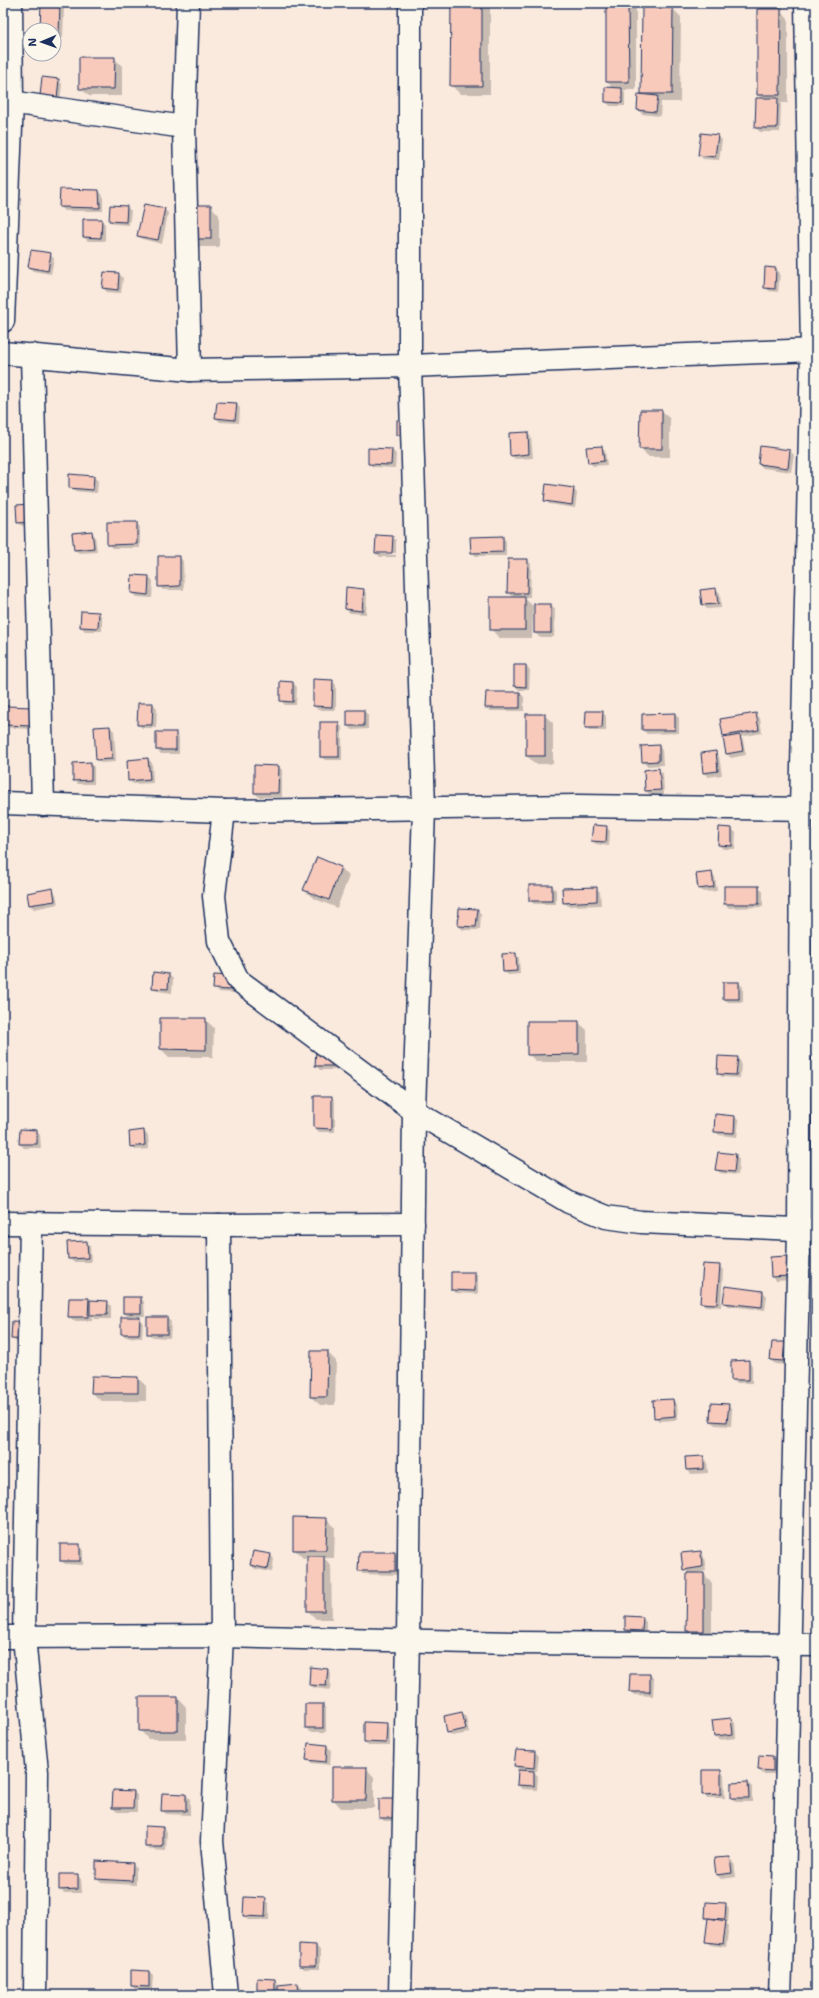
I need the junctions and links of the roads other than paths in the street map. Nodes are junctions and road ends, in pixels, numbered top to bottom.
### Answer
1 (12, 3) edge
2 (188, 3) edge
3 (410, 3) edge
4 (806, 3) edge
5 (7, 101) edge
6 (184, 128) junction
7 (3, 321) edge
8 (814, 350) edge
9 (3, 353) edge
10 (32, 356) junction
11 (410, 366) junction
12 (190, 370) junction
13 (3, 803) edge
14 (43, 805) junction
15 (424, 809) junction
16 (808, 809) edge
17 (224, 811) junction
18 (414, 1112) junction
19 (3, 1223) edge
20 (31, 1223) junction
21 (413, 1224) junction
22 (219, 1225) junction
23 (808, 1231) edge
24 (222, 1636) junction
25 (14, 1637) edge
26 (408, 1641) junction
27 (788, 1643) junction
28 (816, 1645) edge
29 (35, 1995) edge
30 (226, 1995) edge
31 (400, 1995) edge
32 (780, 1995) edge

1 - 5 street
2 - 6 street
3 - 11 street
4 - 8 street
5 - 6 street
5 - 7 street
6 - 12 street
8 - 11 street
8 - 16 street
9 - 10 street
10 - 12 street
10 - 14 street
11 - 12 street
11 - 15 street
13 - 14 street
14 - 17 street
15 - 16 street
15 - 17 street
15 - 18 street
16 - 23 street
17 - 18 street
18 - 21 street
18 - 23 street
19 - 20 street
20 - 22 street
20 - 25 street
21 - 22 street
21 - 26 street
22 - 24 street
23 - 27 street
24 - 25 street
24 - 26 street
24 - 30 street
25 - 29 street
26 - 27 street
26 - 31 street
27 - 28 street
27 - 32 street

